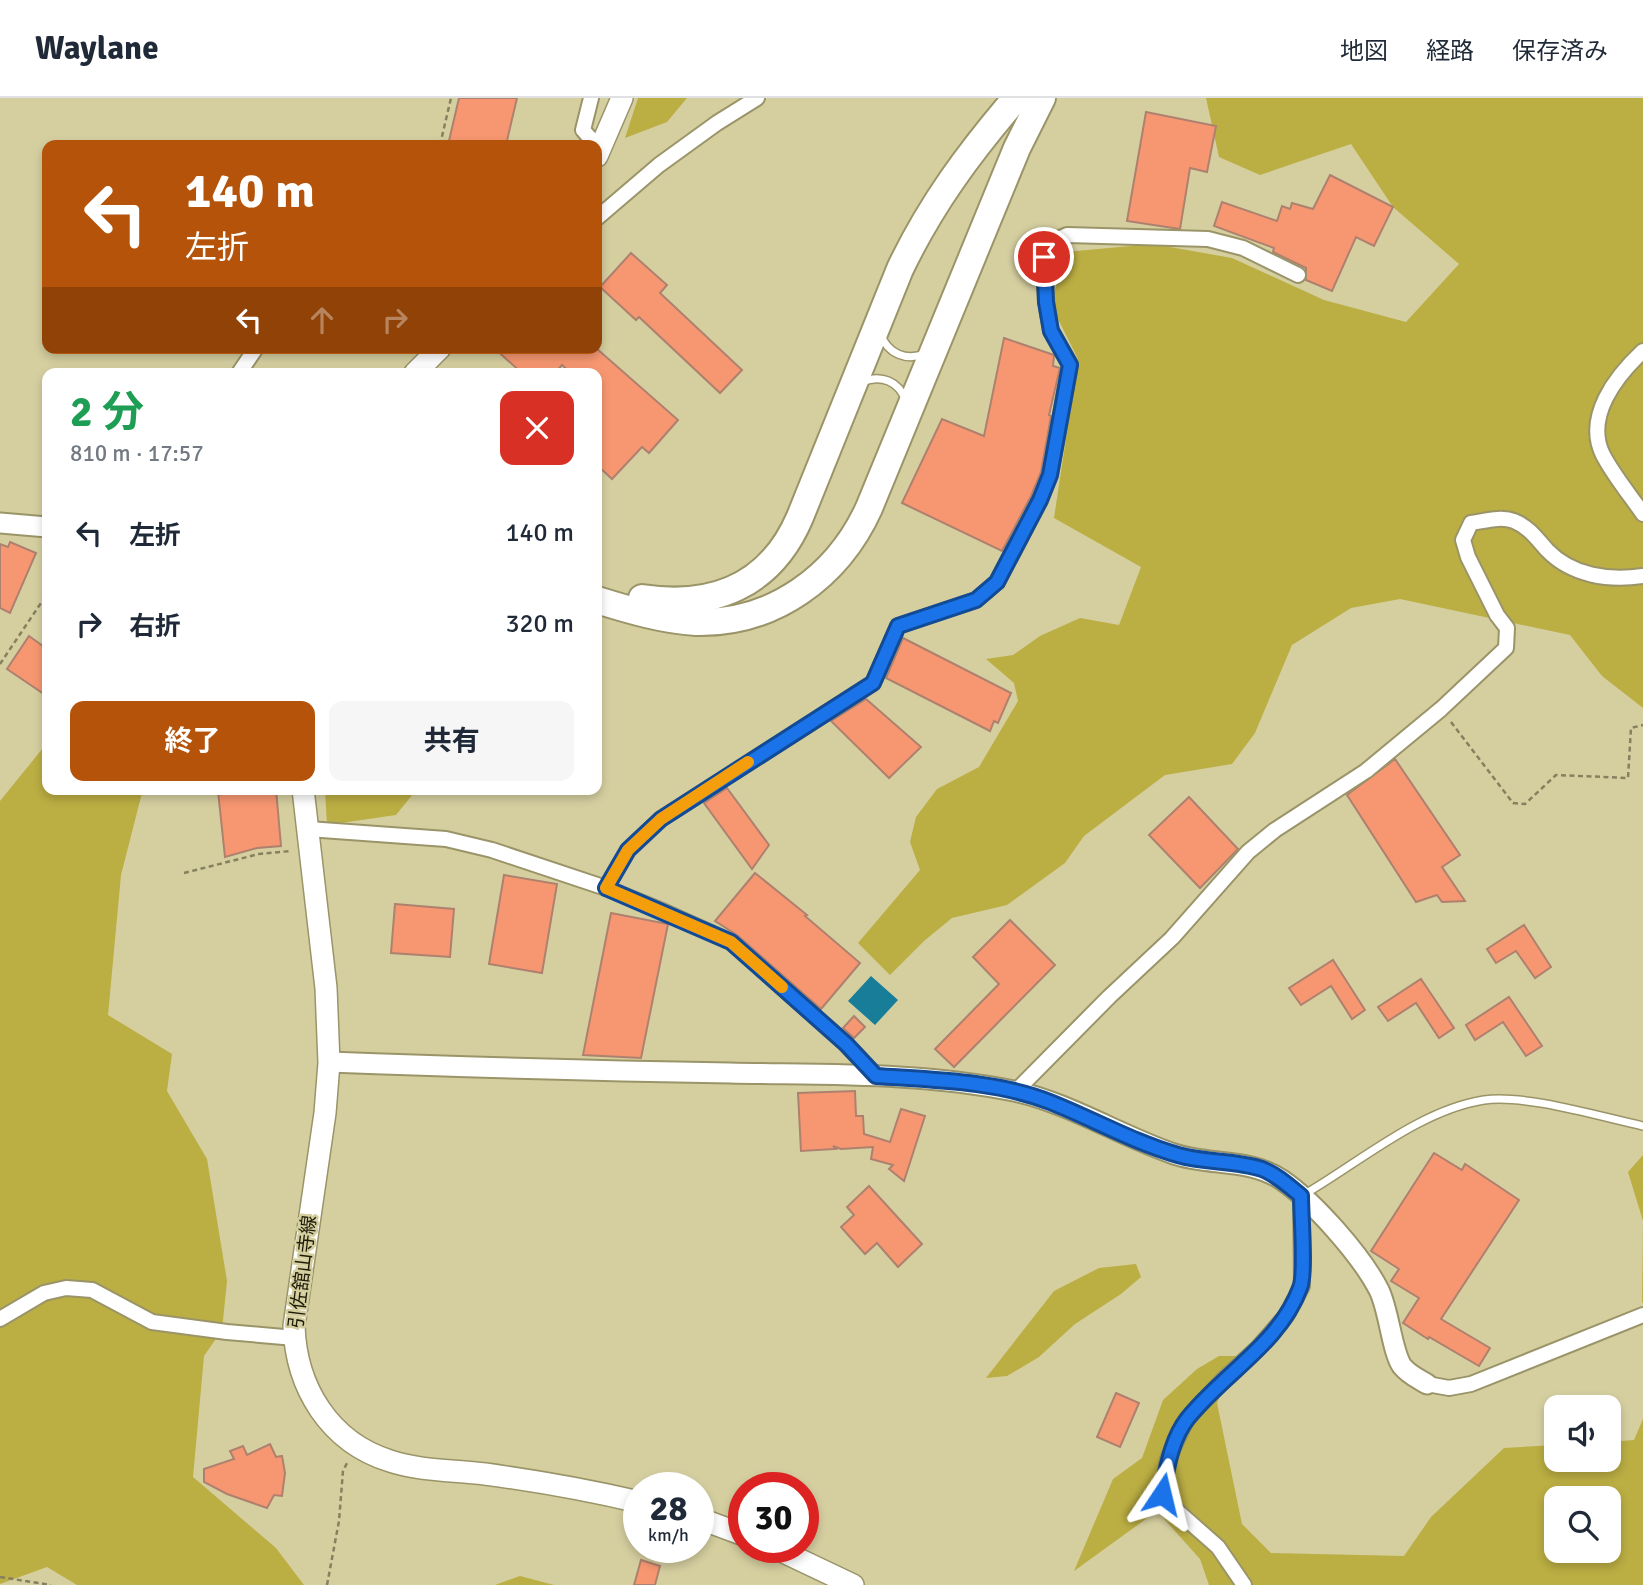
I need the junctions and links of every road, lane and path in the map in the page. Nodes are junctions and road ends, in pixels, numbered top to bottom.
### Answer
1 (451, 98) edge
2 (591, 98) edge
3 (622, 98) edge
4 (757, 98) edge
5 (1016, 98) edge
6 (1042, 98) edge
7 (440, 140) edge
8 (592, 140) edge
9 (602, 145) edge
10 (602, 214) edge
11 (1298, 275) dead end
12 (881, 315) junction
13 (939, 338) junction
14 (1643, 351) edge
15 (434, 354) edge
16 (420, 368) edge
17 (848, 398) junction
18 (905, 421) junction
19 (1643, 514) edge
20 (0, 523) edge
21 (42, 527) edge
22 (1643, 576) edge
23 (602, 586) edge
24 (42, 601) edge
25 (602, 601) edge
26 (0, 664) edge
27 (1441, 709) junction
28 (1643, 725) edge
29 (304, 795) edge
30 (309, 839) junction
31 (184, 873) dead end
32 (606, 888) junction
33 (328, 1062) junction
34 (876, 1076) junction
35 (1016, 1091) junction
36 (1643, 1126) edge
37 (1301, 1196) junction
38 (1643, 1315) edge
39 (0, 1319) edge
40 (295, 1338) junction
41 (1427, 1384) joint
42 (355, 1445) junction
43 (623, 1498) edge
44 (807, 1563) edge
45 (0, 1577) edge
46 (51, 1585) edge
47 (327, 1585) edge
48 (853, 1585) edge
49 (1244, 1585) edge

1 - 7 path
2 - 8 street
3 - 9 main road
4 - 10 street
5 - 12 highway
6 - 13 highway
11 - 32 street
12 - 13 lane
12 - 17 highway
13 - 18 highway
14 - 19 street
15 - 16 main road
17 - 18 lane
17 - 23 highway
18 - 25 highway
20 - 21 street
22 - 27 street
24 - 26 path
27 - 28 path
27 - 35 street
29 - 30 main road, 引佐舘山寺線
30 - 31 path
30 - 32 street
30 - 33 main road, 引佐舘山寺線
32 - 34 street
33 - 34 street
33 - 40 main road, 引佐舘山寺線
34 - 35 street
35 - 37 street
36 - 37 lane
37 - 41 street
37 - 49 street
38 - 41 street
39 - 40 street
40 - 42 main road, 引佐舘山寺線
42 - 43 main road, 引佐舘山寺線
42 - 47 path
44 - 48 main road
45 - 46 path

